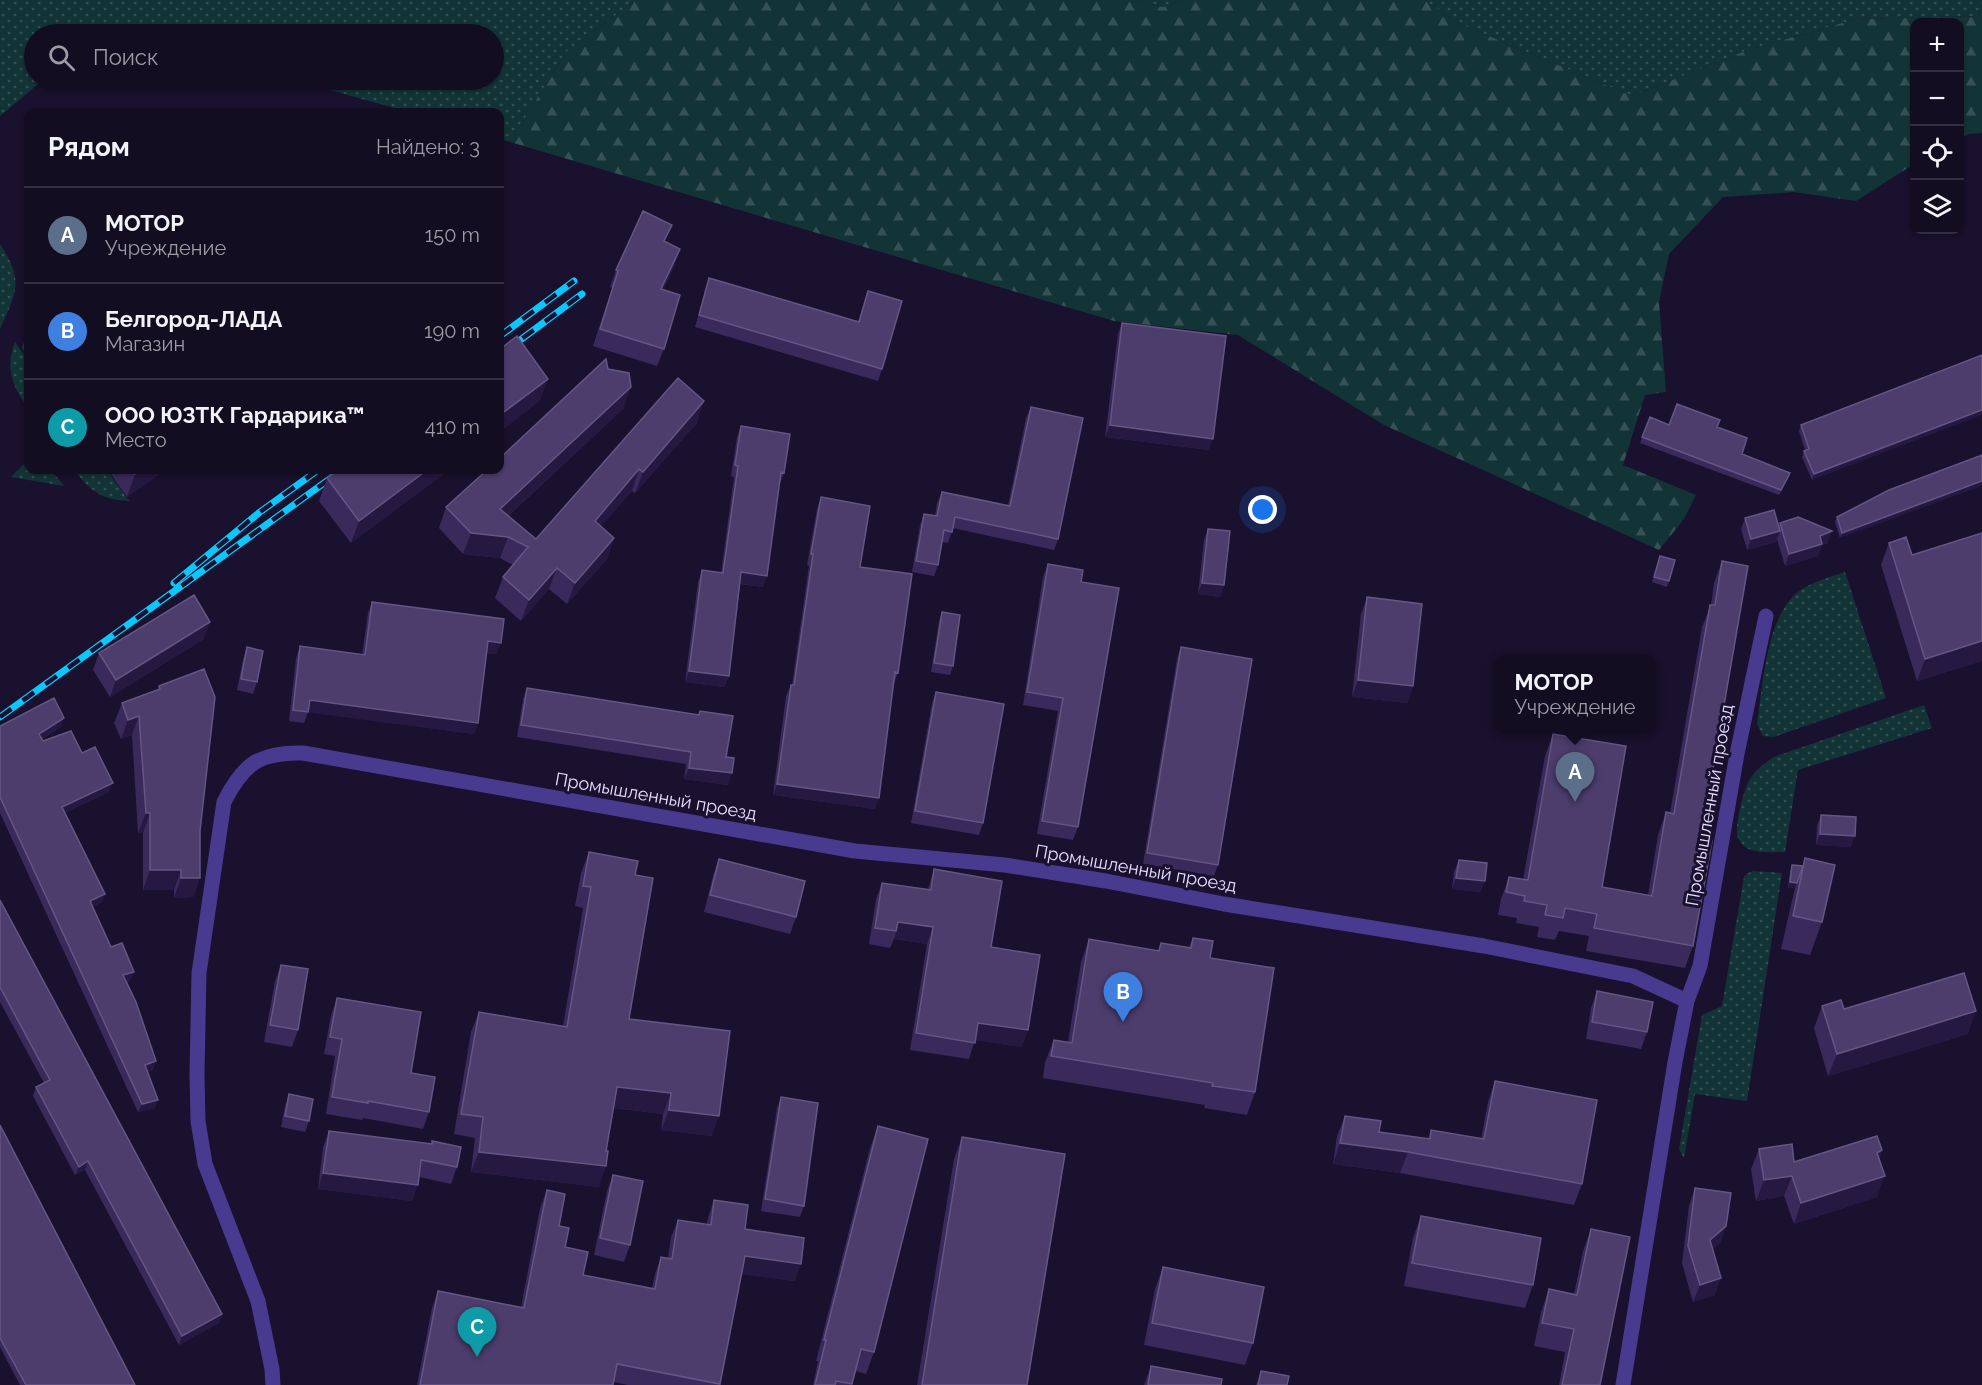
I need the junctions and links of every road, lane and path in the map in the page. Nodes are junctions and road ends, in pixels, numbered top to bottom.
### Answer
1 (1766, 616) dead end
2 (1687, 1001) junction
3 (273, 1385) edge
4 (1623, 1385) edge

1 - 2 street, Промышленный проезд
2 - 3 street, Промышленный проезд
2 - 4 street, Промышленный проезд

